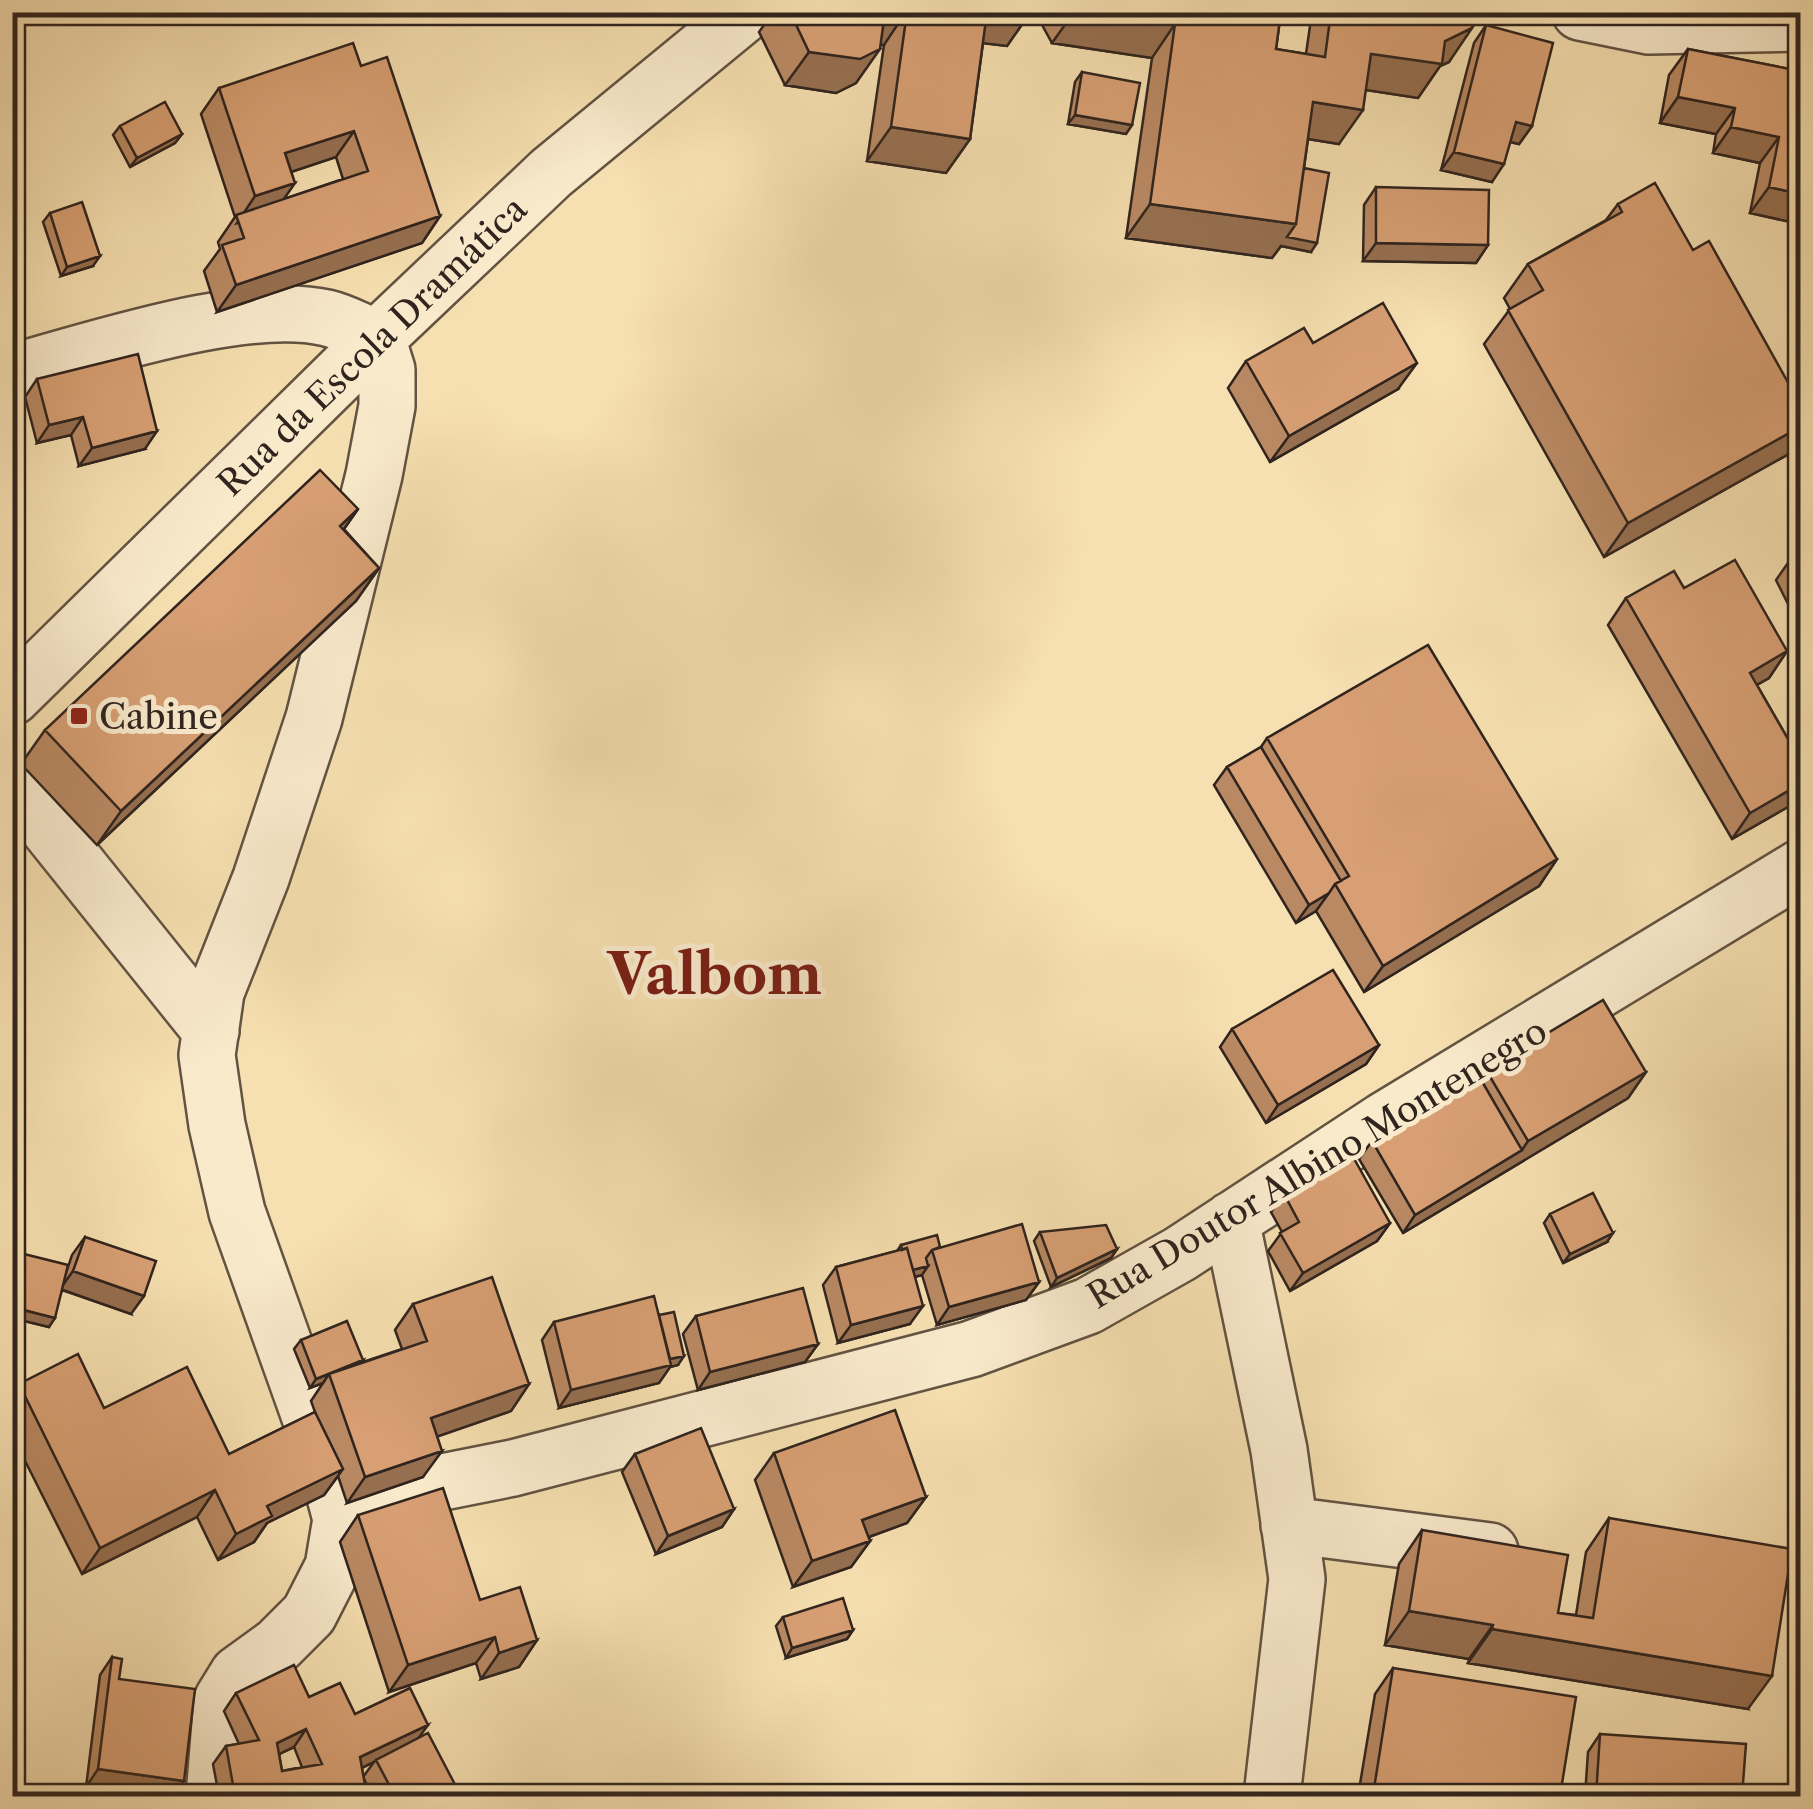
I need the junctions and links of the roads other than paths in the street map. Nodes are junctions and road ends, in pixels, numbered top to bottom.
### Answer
1 (746, 12) edge
2 (1580, 12) edge
3 (1800, 23) edge
4 (377, 338) junction
5 (12, 372) edge
6 (12, 697) edge
7 (12, 784) edge
8 (1800, 868) edge
9 (211, 1030) junction
10 (1231, 1220) junction
11 (337, 1503) junction
12 (1289, 1525) junction
13 (1538, 1557) edge
14 (214, 1796) edge
15 (1272, 1796) edge

1 - 4 street, Rua da Escola Dramática
2 - 3 street
4 - 5 street
4 - 6 street, Rua da Escola Dramática
4 - 9 street
7 - 9 street
8 - 10 street, Rua Doutor Albino Montenegro
9 - 11 street
10 - 11 street, Rua Doutor Albino Montenegro
10 - 12 street
11 - 14 street
12 - 13 street
12 - 15 street

